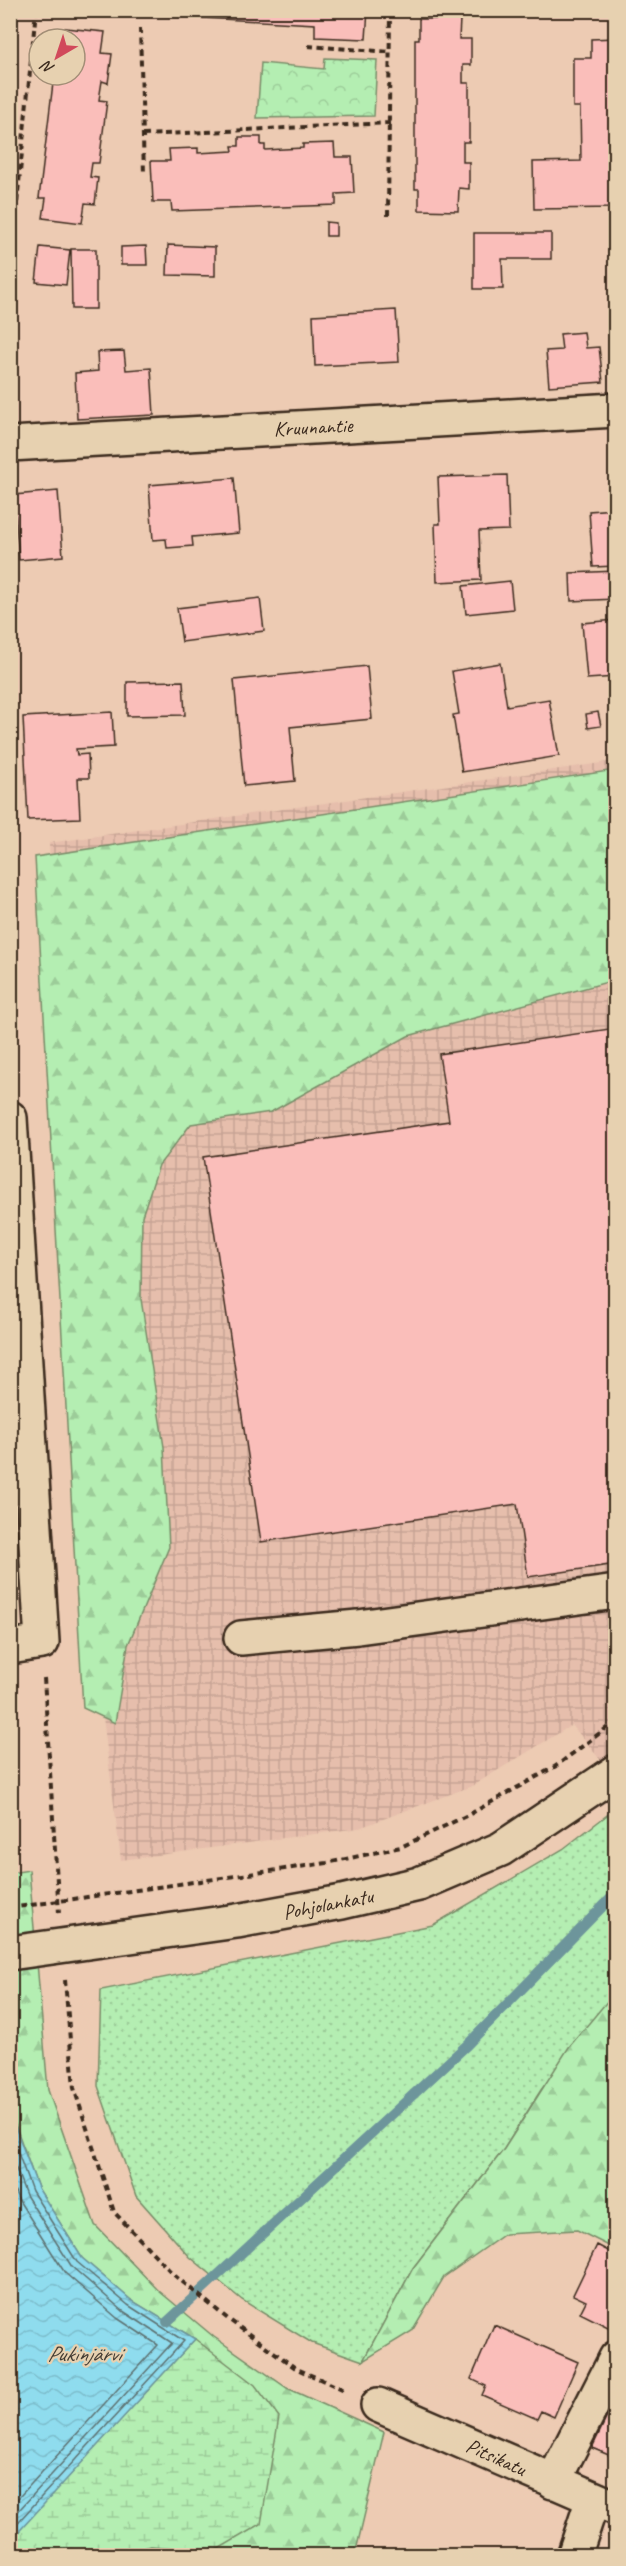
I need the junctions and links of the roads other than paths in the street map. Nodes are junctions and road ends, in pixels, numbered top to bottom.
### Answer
1 (615, 410) edge
2 (10, 444) edge
3 (10, 1118) edge
4 (615, 1592) edge
5 (241, 1638) dead end
6 (26, 1644) edge
7 (615, 1772) edge
8 (10, 1953) edge
9 (615, 2358) edge
10 (378, 2405) road end
11 (553, 2482) junction
12 (604, 2503) edge
13 (574, 2556) edge

1 - 2 street, Kruunantie
3 - 6 street
4 - 5 street
7 - 8 street, Pohjolankatu
9 - 11 street
10 - 11 street, Pitsikatu
11 - 12 street, Pitsikatu
12 - 13 street

